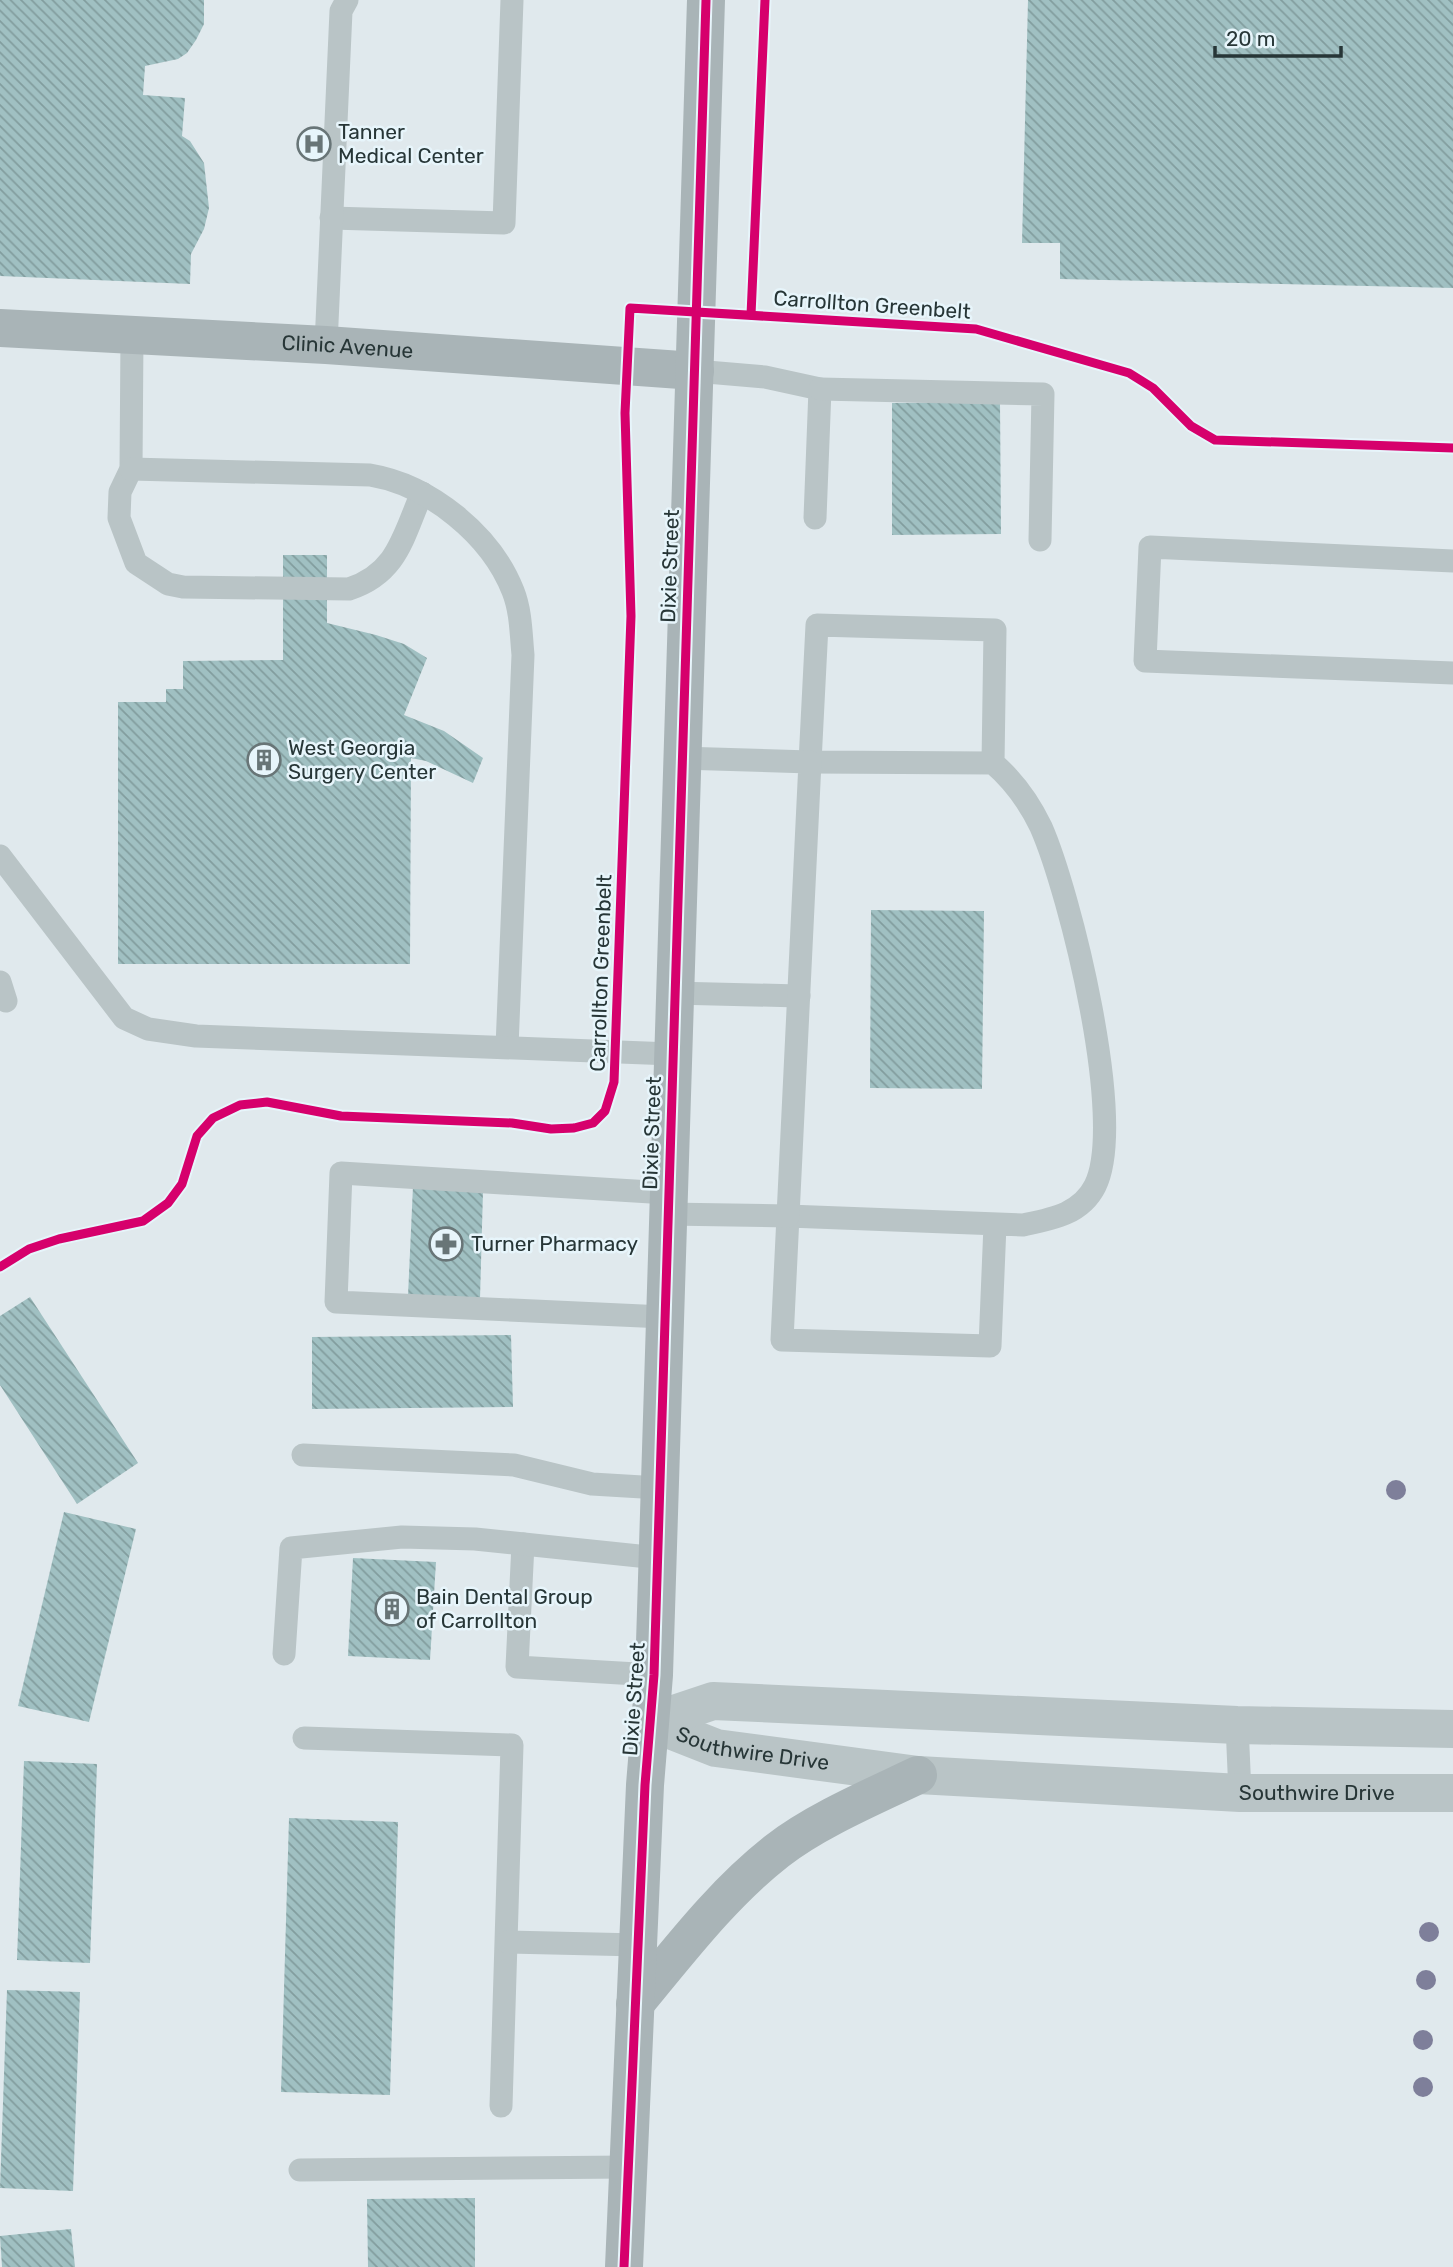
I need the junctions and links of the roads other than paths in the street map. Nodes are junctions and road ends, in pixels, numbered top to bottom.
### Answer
1 (512, 0) edge
2 (706, 0) edge
3 (340, 4) edge
4 (331, 218) junction
5 (0, 328) edge
6 (132, 336) junction
7 (326, 345) junction
8 (695, 371) junction
9 (820, 389) junction
10 (131, 469) junction
11 (422, 493) junction
12 (815, 518) dead end
13 (1040, 540) dead end
14 (1453, 561) edge
15 (1453, 673) edge
16 (680, 758) junction
17 (810, 762) junction
18 (993, 763) junction
19 (0, 856) edge
20 (673, 993) junction
21 (799, 996) junction
22 (507, 1047) junction
23 (671, 1054) junction
24 (667, 1203) junction
25 (788, 1216) junction
26 (995, 1225) junction
27 (664, 1317) junction
28 (303, 1455) dead end
29 (659, 1489) junction
30 (523, 1544) junction
31 (658, 1558) junction
32 (284, 1654) dead end
33 (654, 1675) junction
34 (650, 1722) junction
35 (1237, 1725) junction
36 (1453, 1730) edge
37 (304, 1738) dead end
38 (918, 1775) junction
39 (1240, 1793) junction
40 (1453, 1793) edge
41 (507, 1942) junction
42 (639, 1945) junction
43 (635, 2004) junction
44 (501, 2106) dead end
45 (628, 2167) junction
46 (300, 2170) dead end
47 (624, 2267) edge

1 - 4 lane
2 - 8 street, Dixie Street
3 - 4 lane
4 - 7 lane
5 - 6 street, Clinic Avenue
6 - 7 street, Clinic Avenue
6 - 10 lane
7 - 8 street, Clinic Avenue
8 - 9 lane
8 - 16 street, Dixie Street
9 - 12 lane
9 - 13 lane
10 - 11 lane
10 - 11 lane
11 - 22 lane
14 - 15 lane
16 - 17 lane
16 - 20 street, Dixie Street
17 - 18 lane
17 - 18 lane
17 - 21 lane
18 - 26 lane
19 - 22 lane
20 - 21 lane
20 - 23 street, Dixie Street
21 - 25 lane
22 - 23 lane
23 - 24 street, Dixie Street
24 - 25 lane
24 - 27 street, Dixie Street
24 - 27 lane
25 - 26 lane
25 - 26 lane
27 - 29 street, Dixie Street
28 - 29 lane
29 - 31 street, Dixie Street
30 - 31 lane
30 - 32 lane
30 - 33 lane
31 - 33 street, Dixie Street
33 - 34 street, Dixie Street
34 - 35 street, Southwire Drive
34 - 38 street, Southwire Drive
34 - 42 street, Dixie Street
35 - 36 street, Southwire Drive
35 - 39 lane
37 - 41 lane
38 - 39 street, Southwire Drive
38 - 43 street
39 - 40 street, Southwire Drive
41 - 42 lane
41 - 44 lane
42 - 43 street, Dixie Street
43 - 45 street, Dixie Street
45 - 46 lane
45 - 47 street, Dixie Street

